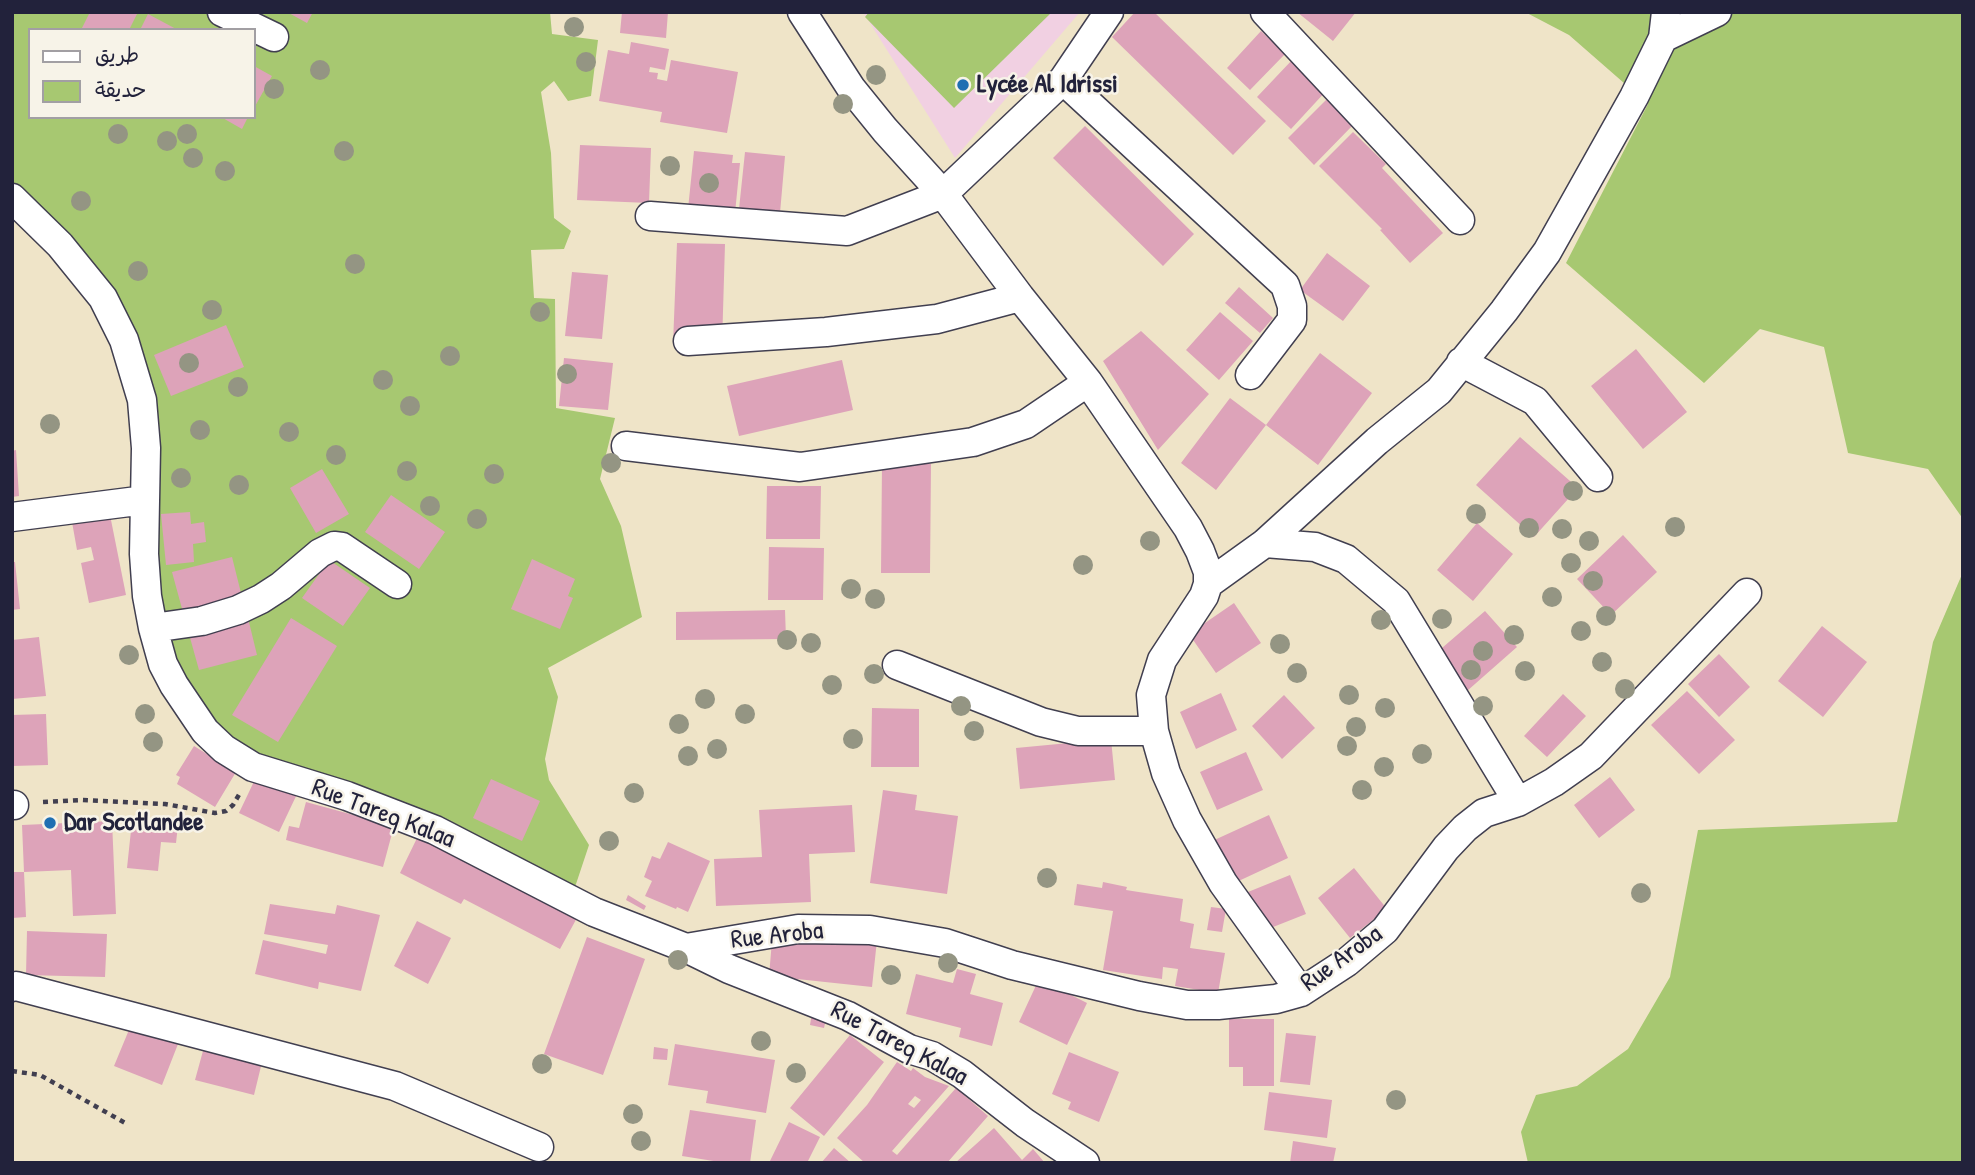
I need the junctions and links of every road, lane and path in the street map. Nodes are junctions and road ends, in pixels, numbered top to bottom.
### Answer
1 (222, 12) edge
2 (802, 12) edge
3 (1109, 12) edge
4 (1265, 12) edge
5 (1717, 12) edge
6 (1664, 25) edge
7 (255, 28) edge
8 (256, 28) edge
9 (274, 37) dead end
10 (1063, 79) junction
11 (943, 194) junction
12 (12, 198) edge
13 (650, 216) dead end
14 (1460, 220) dead end
15 (1020, 297) junction
16 (688, 341) dead end
17 (1461, 362) junction
18 (1250, 375) dead end
19 (1088, 382) junction
20 (626, 446) dead end
21 (1598, 477) dead end
22 (145, 500) junction
23 (12, 517) edge
24 (1265, 543) junction
25 (397, 584) dead end
26 (1208, 584) junction
27 (1747, 593) dead end
28 (153, 628) junction
29 (897, 665) dead end
30 (1154, 731) junction
31 (253, 766) junction
32 (1518, 802) junction
33 (13, 805) edge
34 (686, 948) junction
35 (12, 987) edge
36 (1301, 992) junction
37 (12, 1071) edge
38 (127, 1124) dead end
39 (539, 1147) dead end
40 (1085, 1163) edge

1 - 7 street
2 - 11 street
3 - 10 street
4 - 14 street
5 - 6 street
6 - 17 street
8 - 9 street
10 - 11 street
10 - 18 street
11 - 13 street
11 - 15 street
12 - 22 street, Rue Tareq Kalaa
15 - 16 street
15 - 19 street
17 - 21 street
17 - 24 street
19 - 20 street
19 - 26 street
22 - 23 street
22 - 28 street, Rue Tareq Kalaa
24 - 26 street
24 - 32 street
25 - 28 street
26 - 30 street
27 - 32 street, Rue Aroba
28 - 31 street, Rue Tareq Kalaa
29 - 30 street
30 - 36 street
31 - 33 path
31 - 34 street, Rue Tareq Kalaa
32 - 36 street, Rue Aroba
34 - 36 street, Rue Aroba
34 - 40 street, Rue Tareq Kalaa
35 - 39 street
37 - 38 path

